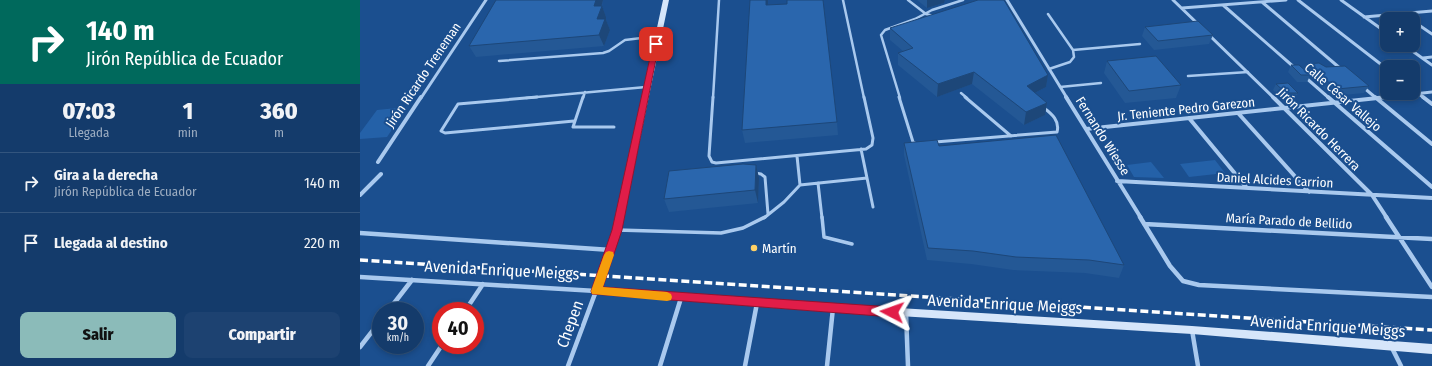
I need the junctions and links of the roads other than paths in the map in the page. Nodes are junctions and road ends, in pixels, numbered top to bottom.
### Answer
1 (486, 0) edge
2 (666, 0) edge
3 (720, 0) edge
4 (843, 0) edge
5 (908, 0) edge
6 (949, 0) edge
7 (963, 0) edge
8 (1007, 0) edge
9 (1173, 0) edge
10 (1286, 0) edge
11 (1298, 0) edge
12 (1341, 0) edge
13 (1262, 2) junction
14 (953, 3) junction
15 (1224, 5) junction
16 (1182, 8) junction
17 (1432, 11) edge
18 (1416, 12) edge
19 (926, 14) junction
20 (1048, 14) dead end
21 (1380, 15) edge
22 (1364, 17) junction
23 (937, 18) edge
24 (1420, 26) edge
25 (1380, 28) edge
26 (1432, 34) edge
27 (658, 36) junction
28 (1140, 44) dead end
29 (1073, 50) junction
30 (1414, 52) edge
31 (1432, 57) edge
32 (1423, 58) junction
33 (499, 61) dead end
34 (1380, 64) edge
35 (1432, 65) edge
36 (1049, 69) junction
37 (1248, 72) junction
38 (1346, 73) edge
39 (1188, 76) dead end
40 (1101, 83) dead end
41 (1358, 83) edge
42 (648, 86) junction
43 (1060, 87) junction
44 (585, 92) junction
45 (1432, 92) edge
46 (960, 93) dead end
47 (1420, 93) edge
48 (1420, 94) edge
49 (1376, 98) junction
50 (1380, 98) edge
51 (1334, 103) junction
52 (1432, 104) edge
53 (1043, 107) edge
54 (1285, 108) junction
55 (1238, 113) junction
56 (1189, 118) junction
57 (574, 121) junction
58 (614, 127) dead end
59 (1086, 130) junction
60 (1011, 136) junction
61 (934, 142) edge
62 (918, 144) edge
63 (1432, 144) edge
64 (861, 149) junction
65 (797, 156) junction
66 (378, 162) dead end
67 (732, 162) junction
68 (733, 169) edge
69 (381, 174) dead end
70 (748, 174) edge
71 (867, 178) junction
72 (1117, 181) junction
73 (818, 183) junction
74 (800, 185) junction
75 (1432, 187) edge
76 (1248, 188) junction
77 (1309, 192) junction
78 (360, 195) edge
79 (1372, 196) junction
80 (1432, 198) edge
81 (873, 207) dead end
82 (768, 214) junction
83 (1144, 224) junction
84 (617, 230) junction
85 (360, 233) edge
86 (1399, 237) junction
87 (1432, 239) edge
88 (852, 244) dead end
89 (611, 250) junction
90 (360, 277) edge
91 (412, 280) junction
92 (483, 284) junction
93 (1432, 287) edge
94 (596, 291) junction
95 (1432, 297) edge
96 (681, 298) junction
97 (395, 302) edge
98 (471, 302) edge
99 (756, 303) junction
100 (833, 308) junction
101 (906, 313) junction
102 (1192, 330) junction
103 (372, 332) edge
104 (1391, 346) junction
105 (360, 347) edge
106 (1432, 349) edge
107 (436, 354) edge
108 (428, 366) edge
109 (568, 366) edge
110 (660, 366) edge
111 (745, 366) edge
112 (827, 366) edge
113 (908, 366) edge
114 (1198, 366) edge
115 (1401, 366) edge

1 - 66 street, Jirón Ricardo Treneman
2 - 27 street
3 - 67 lane
4 - 64 lane
5 - 19 lane
6 - 14 lane
7 - 14 lane
8 - 36 street, Fernando Wiesse
9 - 16 street, Jirón Ricardo Herrera
10 - 13 street
11 - 34 street
12 - 22 street
13 - 15 street
13 - 38 street
14 - 19 lane
15 - 16 street
15 - 51 street, Calle César Vallejo
16 - 37 street, Jirón Ricardo Herrera
17 - 18 street
19 - 23 lane
19 - 62 lane
20 - 29 lane
21 - 22 street
22 - 25 street
24 - 26 street
27 - 33 lane
27 - 42 street
28 - 29 lane
29 - 36 lane
30 - 32 street
31 - 32 street
32 - 35 street
36 - 43 street, Fernando Wiesse
37 - 39 lane
37 - 54 street, Jirón Ricardo Herrera
40 - 43 lane
41 - 49 street
42 - 44 lane
42 - 84 street
43 - 59 street, Fernando Wiesse
44 - 57 lane
44 - 57 lane
45 - 47 street, Jr. Teniente Pedro Garezon
46 - 60 lane
48 - 52 street
49 - 50 street, Jr. Teniente Pedro Garezon
49 - 51 street, Jr. Teniente Pedro Garezon
49 - 63 street
51 - 54 street, Jr. Teniente Pedro Garezon
51 - 75 street, Calle César Vallejo
53 - 60 lane
54 - 55 street, Jr. Teniente Pedro Garezon
54 - 79 street, Jirón Ricardo Herrera
55 - 56 street, Jr. Teniente Pedro Garezon
55 - 77 street
56 - 59 street, Jr. Teniente Pedro Garezon
56 - 76 street
57 - 58 lane
59 - 72 street, Fernando Wiesse
60 - 61 lane
64 - 65 lane
64 - 71 lane
65 - 67 lane
65 - 74 lane
67 - 68 lane
69 - 78 street
70 - 82 lane
71 - 73 lane
71 - 81 lane
72 - 76 street, Daniel Alcides Carrion
72 - 83 street, Fernando Wiesse
73 - 74 lane
73 - 88 lane
74 - 82 lane
76 - 77 street, Daniel Alcides Carrion
77 - 79 street, Daniel Alcides Carrion
79 - 80 street, Daniel Alcides Carrion
79 - 86 street, Jirón Ricardo Herrera
82 - 84 lane
83 - 86 street, María Parado de Bellido
83 - 95 street, Fernando Wiesse
84 - 89 street
85 - 89 street
86 - 87 street, María Parado de Bellido
86 - 93 street, Jirón Ricardo Herrera
89 - 94 street
90 - 91 street, Avenida Enrique Meiggs
91 - 92 street, Avenida Enrique Meiggs
91 - 97 street
92 - 94 street, Avenida Enrique Meiggs
92 - 98 street
94 - 96 street, Avenida Enrique Meiggs
94 - 109 street, Chepen
96 - 99 street, Avenida Enrique Meiggs
96 - 110 street
99 - 100 street, Avenida Enrique Meiggs
99 - 111 street
100 - 101 street, Avenida Enrique Meiggs
100 - 112 street
101 - 102 street, Avenida Enrique Meiggs
101 - 113 street
102 - 104 street, Avenida Enrique Meiggs
102 - 114 street
103 - 105 street
104 - 106 street, Avenida Enrique Meiggs
104 - 115 street
107 - 108 street

